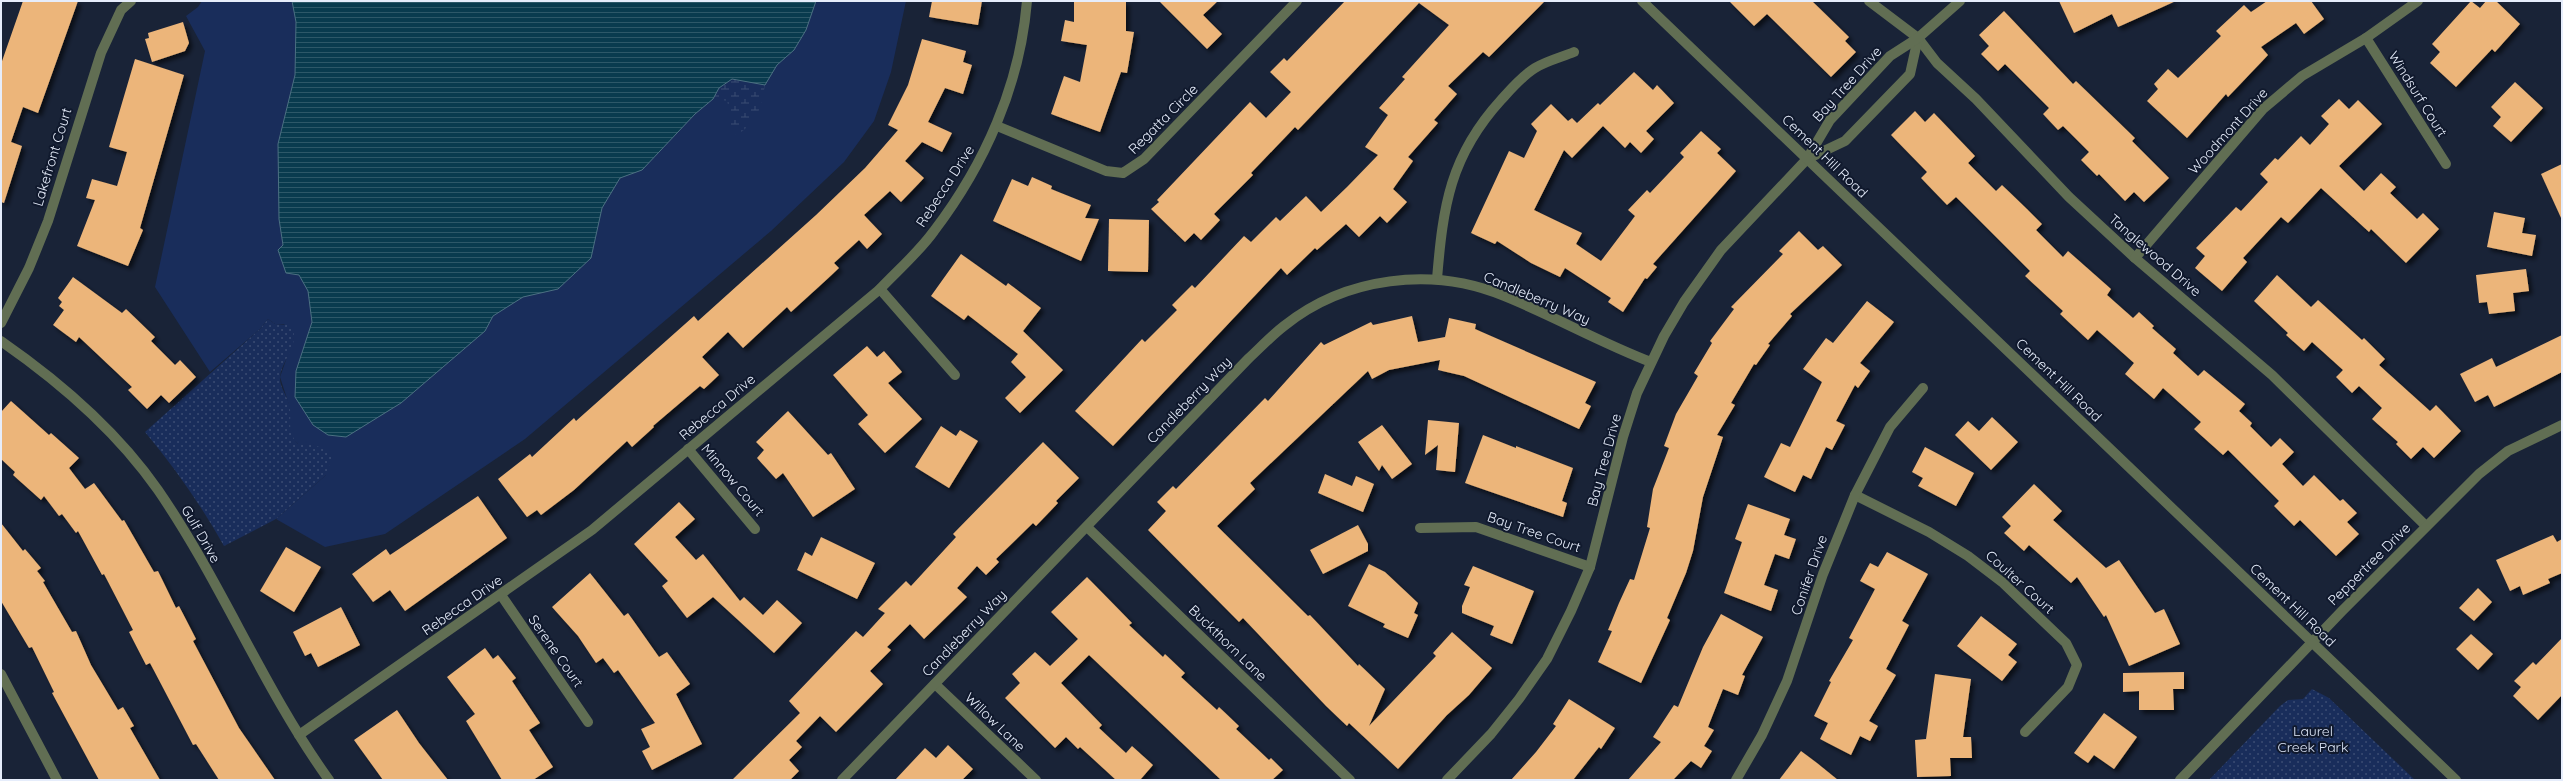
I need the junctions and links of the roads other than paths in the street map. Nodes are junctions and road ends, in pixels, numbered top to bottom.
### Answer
1 (131, 1) edge
2 (1027, 1) edge
3 (1297, 1) edge
4 (1642, 1) edge
5 (1869, 1) edge
6 (1960, 1) edge
7 (2418, 1) edge
8 (1918, 38) junction
9 (2366, 38) junction
10 (1574, 52) dead end
11 (997, 126) junction
12 (1807, 159) junction
13 (2446, 164) dead end
14 (2135, 258) junction
15 (1437, 279) junction
16 (880, 289) junction
17 (1, 323) edge
18 (1, 341) edge
19 (1651, 362) junction
20 (955, 375) dead end
21 (1923, 388) dead end
22 (2562, 425) edge
23 (688, 449) junction
24 (1854, 495) junction
25 (2426, 526) junction
26 (1087, 527) junction
27 (1420, 528) dead end
28 (756, 529) dead end
29 (1590, 567) junction
30 (501, 595) junction
31 (2312, 643) junction
32 (1, 674) edge
33 (935, 684) junction
34 (588, 722) dead end
35 (2025, 732) dead end
36 (299, 735) junction
37 (57, 780) edge
38 (329, 780) edge
39 (842, 780) edge
40 (1036, 780) edge
41 (1350, 780) edge
42 (1447, 780) edge
43 (1736, 780) edge
44 (2180, 780) edge
45 (2456, 780) edge

1 - 17 street, Lakefront Court
2 - 11 street, Rebecca Drive
3 - 11 street, Regatta Circle
4 - 12 street, Cement Hill Road
5 - 8 street, Tanglewood Drive
6 - 8 street, Bay Tree Drive
7 - 9 street, Woodmont Drive
8 - 12 street, Bay Tree Drive
8 - 12 street, Bay Tree Drive
8 - 14 street, Tanglewood Drive
9 - 13 street, Windsurf Court
9 - 14 street, Woodmont Drive
10 - 15 street
11 - 16 street, Rebecca Drive
12 - 19 street, Bay Tree Drive
12 - 31 street, Cement Hill Road
14 - 25 street, Tanglewood Drive
15 - 19 street, Candleberry Way
15 - 26 street, Candleberry Way
16 - 20 street
16 - 23 street, Rebecca Drive
18 - 36 street, Gulf Drive
19 - 29 street, Bay Tree Drive
21 - 24 street, Conifer Drive
22 - 25 street, Peppertree Drive
23 - 28 street, Minnow Court
23 - 30 street, Rebecca Drive
24 - 35 street, Coulter Court
24 - 43 street, Conifer Drive
25 - 31 street, Peppertree Drive
26 - 33 street, Candleberry Way
26 - 41 street, Buckthorn Lane
27 - 29 street, Bay Tree Court
29 - 42 street, Bay Tree Drive
30 - 34 street, Serene Court
30 - 36 street, Rebecca Drive
31 - 44 street, Peppertree Drive
31 - 45 street, Cement Hill Road
32 - 37 street
33 - 39 street, Candleberry Way
33 - 40 street, Willow Lane
36 - 38 street, Gulf Drive

